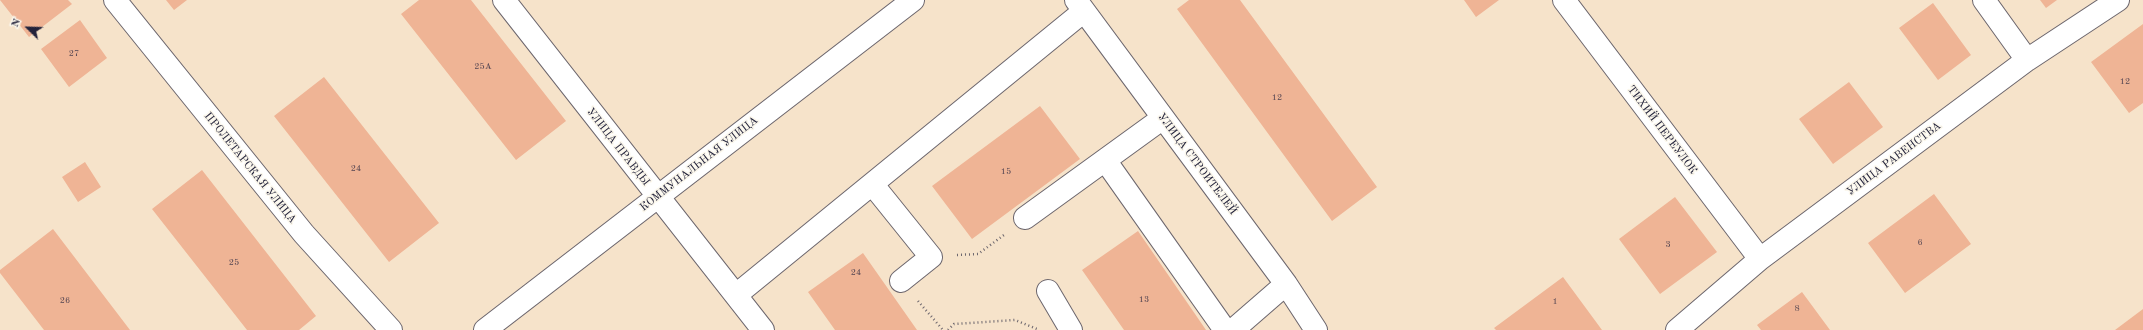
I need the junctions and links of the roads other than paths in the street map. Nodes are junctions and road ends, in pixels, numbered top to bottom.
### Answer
1 (115, 0) edge
2 (504, 0) edge
3 (913, 0) edge
4 (1564, 0) edge
5 (1984, 0) edge
6 (2118, 0) edge
7 (1080, 6) edge
8 (2027, 60) junction
9 (1163, 118) junction
10 (1105, 160) junction
11 (873, 185) junction
12 (657, 196) junction
13 (1025, 218) road end
14 (1760, 259) junction
15 (901, 281) road end
16 (1286, 284) junction
17 (1048, 291) dead end
18 (736, 295) junction
19 (391, 330) edge
20 (485, 330) edge
21 (762, 330) edge
22 (1071, 330) edge
23 (1225, 330) edge
24 (1233, 330) edge
25 (1316, 330) edge
26 (1678, 330) edge

1 - 19 street, ПРОЛЕТАРСКАЯ УЛИЦА
2 - 12 street, УЛИЦА ПРАВДЫ
3 - 12 street, КОММУНАЛЬНАЯ УЛИЦА
4 - 14 street, ТИХИЙ ПЕРЕУЛОК
5 - 8 street
6 - 8 street, УЛИЦА РАВЕНСТВА
7 - 9 street, УЛИЦА СТРОИТЕЛЕЙ
7 - 11 street
8 - 14 street, УЛИЦА РАВЕНСТВА
9 - 10 street
9 - 16 street, УЛИЦА СТРОИТЕЛЕЙ
10 - 13 street
10 - 23 street
11 - 15 street
11 - 18 street
12 - 18 street, УЛИЦА ПРАВДЫ
12 - 20 street, КОММУНАЛЬНАЯ УЛИЦА
14 - 26 street, УЛИЦА РАВЕНСТВА
16 - 24 street
16 - 25 street, УЛИЦА СТРОИТЕЛЕЙ
17 - 22 street
18 - 21 street, УЛИЦА ПРАВДЫ

